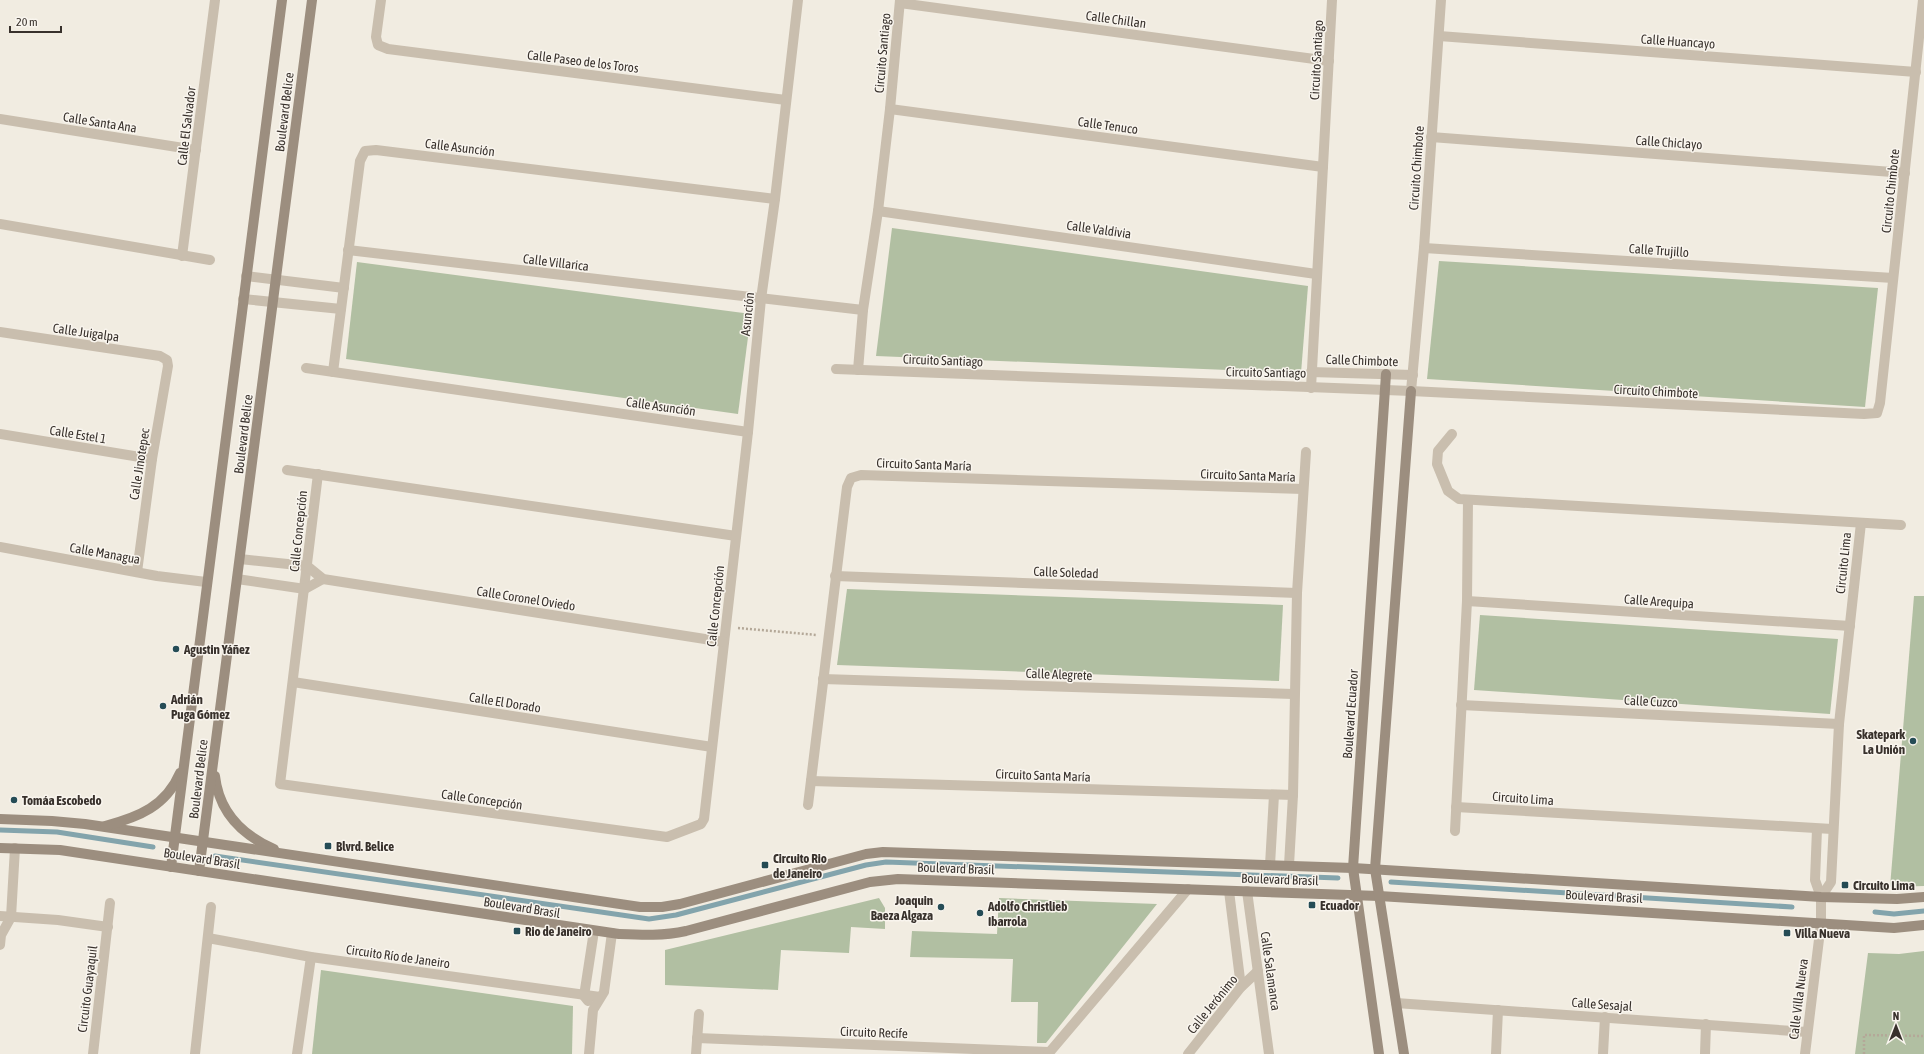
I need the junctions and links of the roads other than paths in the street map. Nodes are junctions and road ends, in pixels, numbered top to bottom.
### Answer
1 (215, 0) edge
2 (282, 0) edge
3 (312, 0) edge
4 (380, 0) edge
5 (798, 0) edge
6 (1332, 0) edge
7 (1441, 0) edge
8 (1924, 0) edge
9 (900, 2) edge
10 (1439, 36) junction
11 (1329, 60) junction
12 (1916, 72) junction
13 (786, 100) junction
14 (890, 109) junction
15 (0, 119) edge
16 (1431, 137) junction
17 (196, 150) junction
18 (1323, 167) junction
19 (1905, 173) junction
20 (775, 199) junction
21 (878, 211) junction
22 (0, 224) edge
23 (1424, 248) junction
24 (348, 250) junction
25 (182, 256) junction
26 (210, 260) dead end
27 (1316, 274) junction
28 (246, 276) junction
29 (1893, 278) junction
30 (276, 280) junction
31 (344, 288) junction
32 (243, 299) junction
33 (761, 299) junction
34 (273, 301) junction
35 (341, 309) junction
36 (863, 310) junction
37 (0, 332) edge
38 (167, 360) joint
39 (306, 368) dead end
40 (836, 369) dead end
41 (858, 370) junction
42 (333, 372) junction
43 (1311, 372) junction
44 (1386, 374) junction
45 (1413, 374) junction
46 (1311, 388) junction
47 (1385, 390) junction
48 (1411, 391) junction
49 (748, 432) junction
50 (0, 434) edge
51 (1452, 434) dead end
52 (1306, 452) dead end
53 (152, 459) junction
54 (287, 470) dead end
55 (318, 474) junction
56 (1303, 490) junction
57 (1468, 500) junction
58 (1860, 523) junction
59 (1901, 525) dead end
60 (736, 536) junction
61 (0, 547) edge
62 (240, 559) junction
63 (307, 566) junction
64 (137, 572) junction
65 (835, 576) junction
66 (237, 579) junction
67 (323, 579) junction
68 (206, 582) junction
69 (305, 589) junction
70 (1297, 593) junction
71 (1467, 601) junction
72 (1850, 626) junction
73 (724, 642) junction
74 (823, 679) junction
75 (293, 682) junction
76 (1294, 694) junction
77 (1461, 705) junction
78 (1839, 724) junction
79 (712, 747) junction
80 (184, 764) junction
81 (213, 764) junction
82 (811, 781) junction
83 (1274, 795) junction
84 (1293, 795) junction
85 (808, 805) dead end
86 (1456, 807) junction
87 (0, 819) edge
88 (102, 827) junction
89 (1817, 829) junction
90 (1832, 829) junction
91 (1455, 831) dead end
92 (174, 838) junction
93 (203, 842) junction
94 (0, 848) edge
95 (15, 848) junction
96 (287, 855) junction
97 (1270, 865) junction
98 (1290, 865) junction
99 (171, 867) junction
100 (1353, 868) junction
101 (1375, 869) junction
102 (199, 871) junction
103 (1188, 889) junction
104 (1229, 891) junction
105 (1246, 891) junction
106 (1357, 895) junction
107 (1379, 896) junction
108 (1820, 897) junction
109 (1924, 897) edge
110 (110, 903) dead end
111 (211, 907) dead end
112 (0, 916) edge
113 (11, 917) junction
114 (1821, 923) junction
115 (1924, 925) edge
116 (108, 927) junction
117 (594, 931) junction
118 (612, 933) junction
119 (0, 937) edge
120 (208, 938) junction
121 (311, 957) junction
122 (1258, 971) junction
123 (1241, 987) junction
124 (584, 996) junction
125 (600, 997) junction
126 (1396, 1003) junction
127 (593, 1010) junction
128 (1498, 1010) junction
129 (699, 1014) dead end
130 (1605, 1017) junction
131 (1706, 1024) junction
132 (1807, 1032) junction
133 (697, 1038) junction
134 (1049, 1053) edge
135 (93, 1054) edge
136 (195, 1054) edge
137 (297, 1054) edge
138 (589, 1054) edge
139 (696, 1054) edge
140 (1188, 1054) edge
141 (1269, 1054) edge
142 (1379, 1054) edge
143 (1404, 1054) edge
144 (1496, 1054) edge
145 (1603, 1054) edge
146 (1705, 1054) edge
147 (1805, 1054) edge

1 - 17 street, Calle El Salvador
2 - 28 main road, Boulevard Belice
3 - 30 main road, Boulevard Belice
4 - 13 street, Calle Paseo de los Toros
5 - 13 street
6 - 11 street, Circuito Santiago
7 - 10 street, Circuito Chimbote
8 - 12 street, Circuito Chimbote
9 - 11 street, Calle Chillan
9 - 14 street, Circuito Santiago
10 - 12 street, Calle Huancayo
10 - 16 street, Circuito Chimbote
11 - 18 street, Circuito Santiago
12 - 19 street, Circuito Chimbote
13 - 20 street
14 - 18 street, Calle Tenuco
14 - 21 street, Circuito Santiago
15 - 17 street, Calle Santa Ana
16 - 19 street, Calle Chiclayo
16 - 23 street, Circuito Chimbote
17 - 25 street, Calle El Salvador
18 - 27 street, Circuito Santiago
19 - 29 street, Circuito Chimbote
20 - 24 street, Calle Asunción
20 - 33 street, Asunción
21 - 27 street, Calle Valdivia
21 - 36 street, Circuito Santiago
22 - 25 street
23 - 29 street, Calle Trujillo
23 - 45 street, Circuito Chimbote
24 - 31 street, Calle Asunción
24 - 33 street, Calle Villarica
25 - 26 street
27 - 43 street, Circuito Santiago
28 - 30 street
28 - 32 main road, Boulevard Belice
29 - 48 street, Circuito Chimbote
30 - 31 street
30 - 34 main road, Boulevard Belice
31 - 35 street, Calle Asunción
32 - 34 street
32 - 68 main road, Boulevard Belice
33 - 36 street, Calle Villarica
33 - 49 street, Asunción
34 - 35 street
34 - 62 main road, Boulevard Belice
35 - 42 street, Calle Asunción
36 - 41 street, Circuito Santiago
37 - 38 street, Calle Juigalpa
38 - 53 street, Calle Jinotepec
39 - 42 street, Calle Asunción
40 - 41 street, Circuito Santiago
41 - 46 street, Circuito Santiago
42 - 49 street, Calle Asunción
43 - 44 street, Calle Chimbote
43 - 46 street, Circuito Santiago
44 - 45 street, Calle Chimbote
44 - 47 main road, Boulevard Ecuador
45 - 48 street, Circuito Chimbote
46 - 47 street
47 - 48 street
47 - 100 main road, Boulevard Ecuador
48 - 101 main road
49 - 60 street, Calle Concepción
50 - 53 street, Calle Estel 1
51 - 57 street, Circuito Lima
52 - 56 street, Circuito Santa María
53 - 64 street, Calle Jinotepec
54 - 55 street, Calle Concepción
55 - 60 street, Calle Concepción
55 - 63 street, Calle Concepción
56 - 65 street, Circuito Santa María
56 - 70 street, Circuito Santa María
57 - 58 street, Circuito Lima
57 - 71 street
58 - 59 street, Circuito Lima
58 - 72 street, Circuito Lima
60 - 73 street, Calle Concepción
61 - 64 street, Calle Managua
62 - 63 street
62 - 66 main road, Boulevard Belice
63 - 67 street
63 - 69 street, Calle Concepción
64 - 68 street, Calle Managua
65 - 70 street, Calle Soledad
65 - 74 street, Circuito Santa María
66 - 69 street
66 - 81 main road, Boulevard Belice
67 - 69 street
67 - 73 street, Calle Coronel Oviedo
68 - 80 main road, Boulevard Belice
69 - 75 street, Calle Concepción
70 - 76 street, Circuito Santa María
71 - 72 street, Calle Arequipa
71 - 77 street
72 - 78 street, Circuito Lima
73 - 79 street, Calle Concepción
74 - 76 street, Calle Alegrete
74 - 82 street, Circuito Santa María
75 - 79 street, Calle El Dorado
75 - 79 street, Calle Concepción
76 - 84 street, Circuito Santa María
77 - 78 street, Calle Cuzco
77 - 86 street
78 - 90 street, Circuito Lima
80 - 88 main road
80 - 92 main road, Boulevard Belice
81 - 93 main road, Boulevard Belice
81 - 96 main road
82 - 83 street, Circuito Santa María
82 - 85 street, Circuito Santa María
83 - 84 street, Circuito Santa María
83 - 97 street
84 - 98 street, Circuito Santa María
86 - 89 street, Circuito Lima
86 - 91 street
87 - 88 main road, Boulevard Brasil
88 - 92 main road, Boulevard Brasil
89 - 90 street, Circuito Lima
89 - 108 street, Calle Villa Nueva
90 - 108 street
92 - 93 main road, Boulevard Brasil
92 - 99 main road, Boulevard Belice
93 - 96 main road, Boulevard Brasil
93 - 102 main road, Boulevard Belice
94 - 95 main road, Boulevard Brasil
95 - 99 main road, Boulevard Brasil
95 - 113 street
96 - 97 main road, Boulevard Brasil
97 - 98 main road, Boulevard Brasil
98 - 100 main road, Boulevard Brasil
99 - 102 main road, Boulevard Brasil
100 - 101 main road, Boulevard Brasil
100 - 106 main road, Boulevard Ecuador
101 - 107 main road
101 - 108 main road, Boulevard Brasil
102 - 117 main road, Boulevard Brasil
103 - 104 main road, Boulevard Brasil
103 - 118 main road, Boulevard Brasil
103 - 134 street, Circuito Recife
104 - 105 main road, Boulevard Brasil
104 - 123 street
105 - 106 main road, Boulevard Brasil
105 - 122 street, Calle Salamanca
106 - 107 main road, Boulevard Brasil
106 - 142 main road, Boulevard Ecuador
107 - 114 main road, Boulevard Brasil
107 - 126 main road
108 - 109 main road, Boulevard Brasil
108 - 114 street, Calle Villa Nueva
110 - 116 street, Circuito Guayaquil
111 - 120 street
112 - 113 street
113 - 116 street
113 - 119 street
114 - 115 main road, Boulevard Brasil
114 - 132 street, Calle Villa Nueva
116 - 135 street, Circuito Guayaquil
117 - 118 main road, Boulevard Brasil
117 - 124 street
118 - 125 street
120 - 121 street, Circuito Río de Janeiro
120 - 136 street
121 - 124 street, Circuito Río de Janeiro
121 - 137 street
122 - 123 street, Calle Jerónimo
122 - 141 street, Calle Salamanca
123 - 140 street, Calle Jerónimo
124 - 125 street, Circuito Río de Janeiro
124 - 127 street
125 - 127 street
126 - 128 street, Calle Sesajal
126 - 143 main road
127 - 138 street
128 - 130 street, Calle Sesajal
128 - 144 street
129 - 133 street
130 - 131 street, Calle Sesajal
130 - 145 street
131 - 132 street, Calle Sesajal
131 - 146 street
132 - 147 street, Calle Villa Nueva
133 - 134 street, Circuito Recife
133 - 139 street

